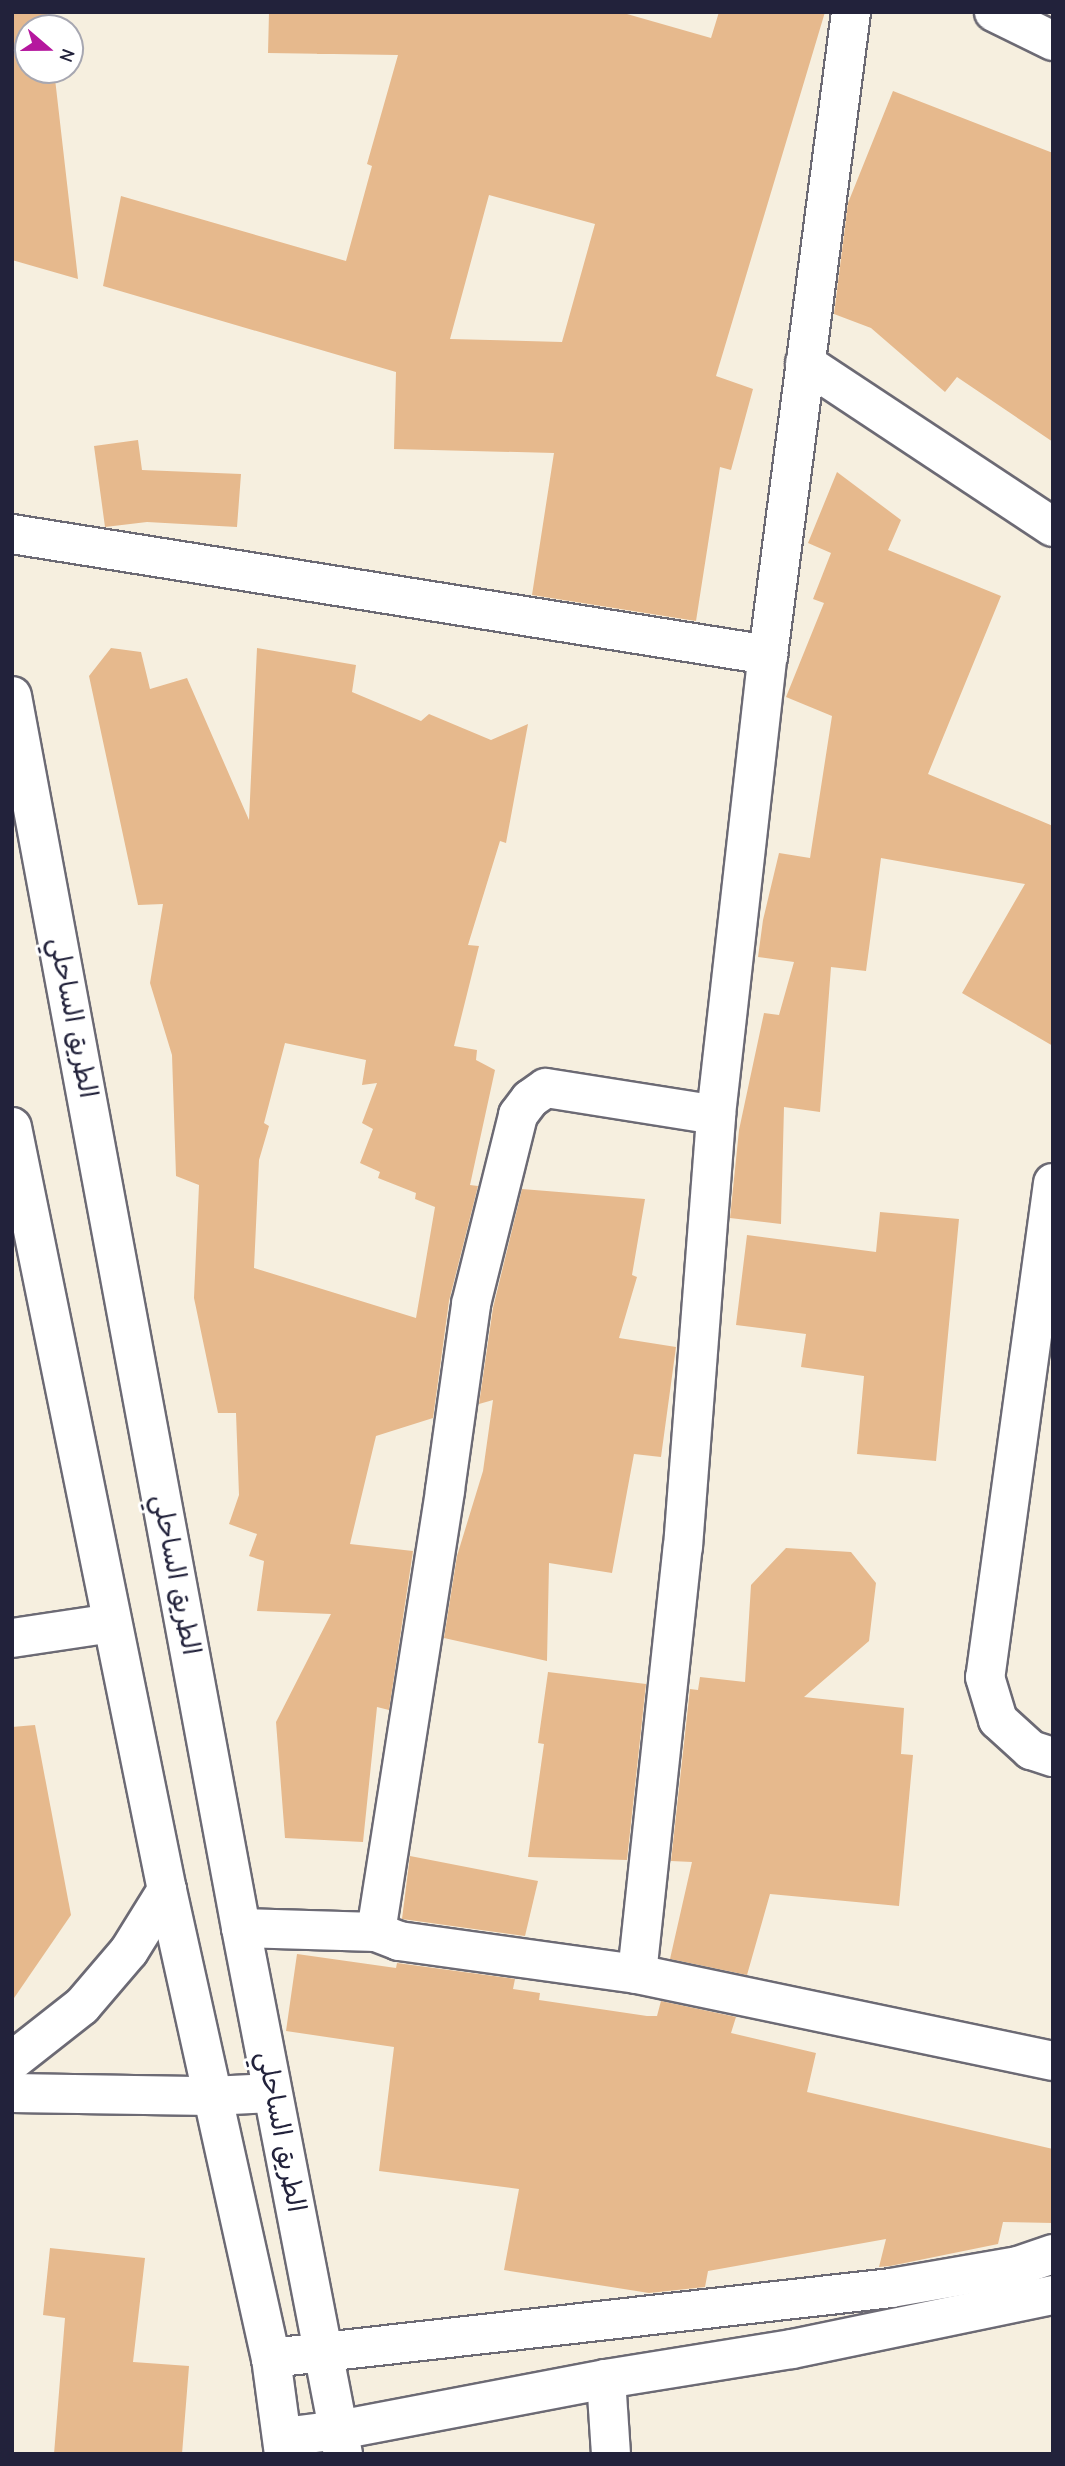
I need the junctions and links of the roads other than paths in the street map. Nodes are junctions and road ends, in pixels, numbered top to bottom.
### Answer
1 (851, 12) edge
2 (994, 12) edge
3 (1053, 41) edge
4 (805, 363) junction
5 (1053, 527) edge
6 (12, 534) edge
7 (768, 655) junction
8 (12, 696) edge
9 (716, 1115) junction
10 (12, 1127) edge
11 (1053, 1184) edge
12 (112, 1623) junction
13 (12, 1638) edge
14 (1053, 1757) edge
15 (167, 1890) junction
16 (241, 1928) junction
17 (376, 1932) junction
18 (637, 1974) junction
19 (12, 2061) edge
20 (1053, 2061) edge
21 (12, 2093) edge
22 (272, 2093) junction
23 (211, 2096) junction
24 (1053, 2254) edge
25 (1053, 2295) edge
26 (325, 2354) junction
27 (271, 2358) junction
28 (606, 2379) junction
29 (341, 2442) edge
30 (284, 2446) edge
31 (611, 2454) edge

1 - 4 main road
2 - 3 main road
4 - 5 main road
4 - 7 main road
6 - 7 main road
7 - 9 main road
8 - 16 main road, الطريق الساحلي
9 - 17 main road
9 - 18 main road
10 - 12 main road
11 - 14 main road
12 - 13 main road
12 - 15 main road
15 - 19 main road
15 - 23 main road
16 - 17 main road
16 - 22 main road, الطريق الساحلي
17 - 18 main road
18 - 20 main road
21 - 23 main road
22 - 23 main road
22 - 26 main road, الطريق الساحلي
23 - 27 main road
24 - 26 main road
25 - 28 main road
26 - 27 main road
26 - 29 main road, الطريق الساحلي
27 - 30 main road
28 - 29 main road
28 - 31 main road
29 - 30 main road

